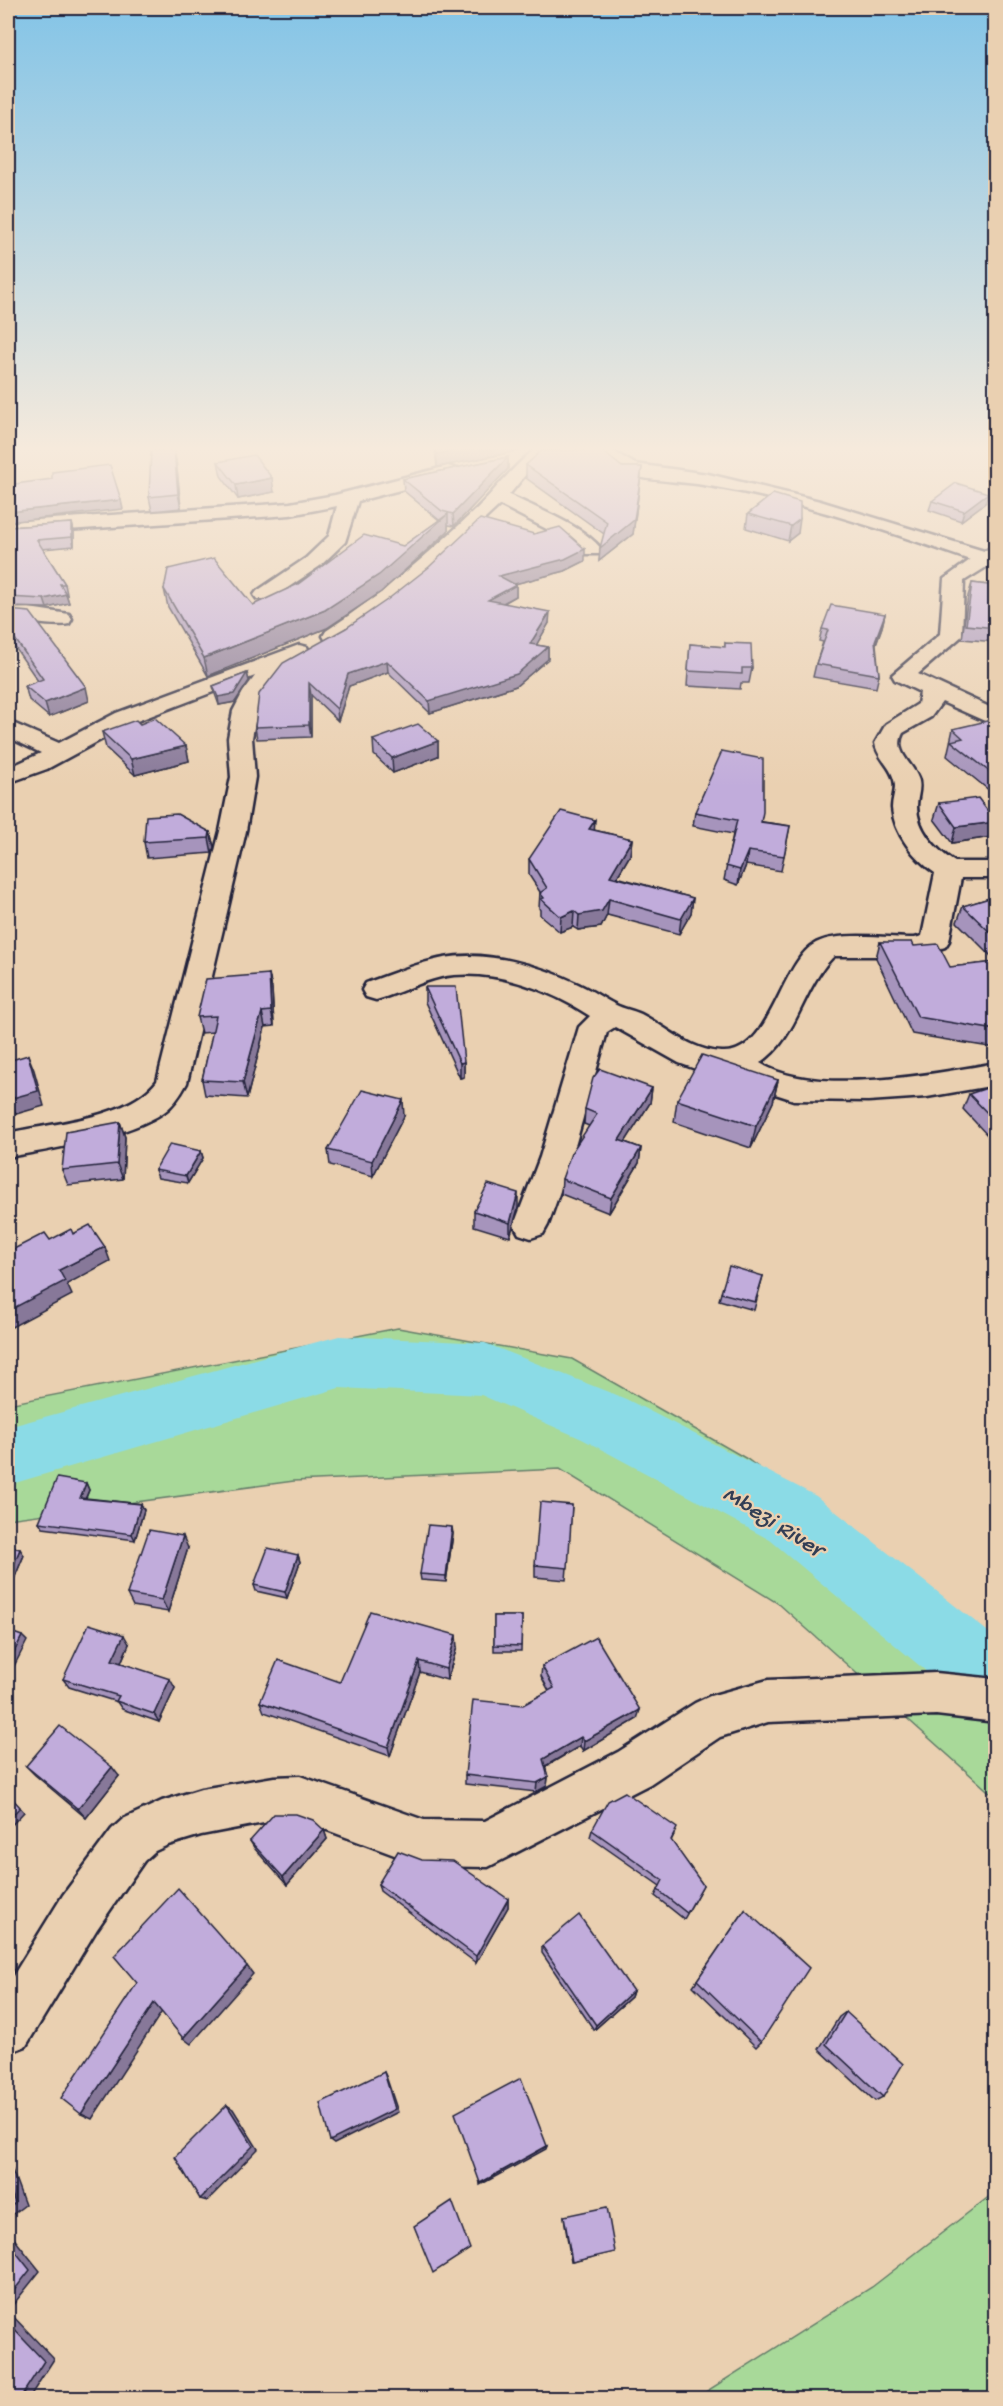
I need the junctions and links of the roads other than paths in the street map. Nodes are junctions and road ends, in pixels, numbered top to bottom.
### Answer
1 (313, 562) edge
2 (429, 562) edge
3 (979, 562) edge
4 (264, 595) dead end
5 (8, 615) edge
6 (61, 619) dead end
7 (299, 652) junction
8 (932, 688) junction
9 (996, 719) edge
10 (8, 729) edge
11 (57, 752) junction
12 (8, 776) edge
13 (949, 870) junction
14 (996, 870) edge
15 (375, 990) dead end
16 (613, 1017) junction
17 (737, 1062) junction
18 (996, 1074) edge
19 (8, 1145) edge
20 (531, 1226) dead end
21 (996, 1701) edge
22 (8, 2028) edge

1 - 4 street
2 - 7 street
3 - 8 street
5 - 6 street
7 - 11 street
7 - 19 street
8 - 9 street
8 - 13 street
10 - 11 street
11 - 12 street
13 - 14 street
13 - 17 street
15 - 16 street
16 - 17 street
16 - 20 street
17 - 18 street
21 - 22 street

